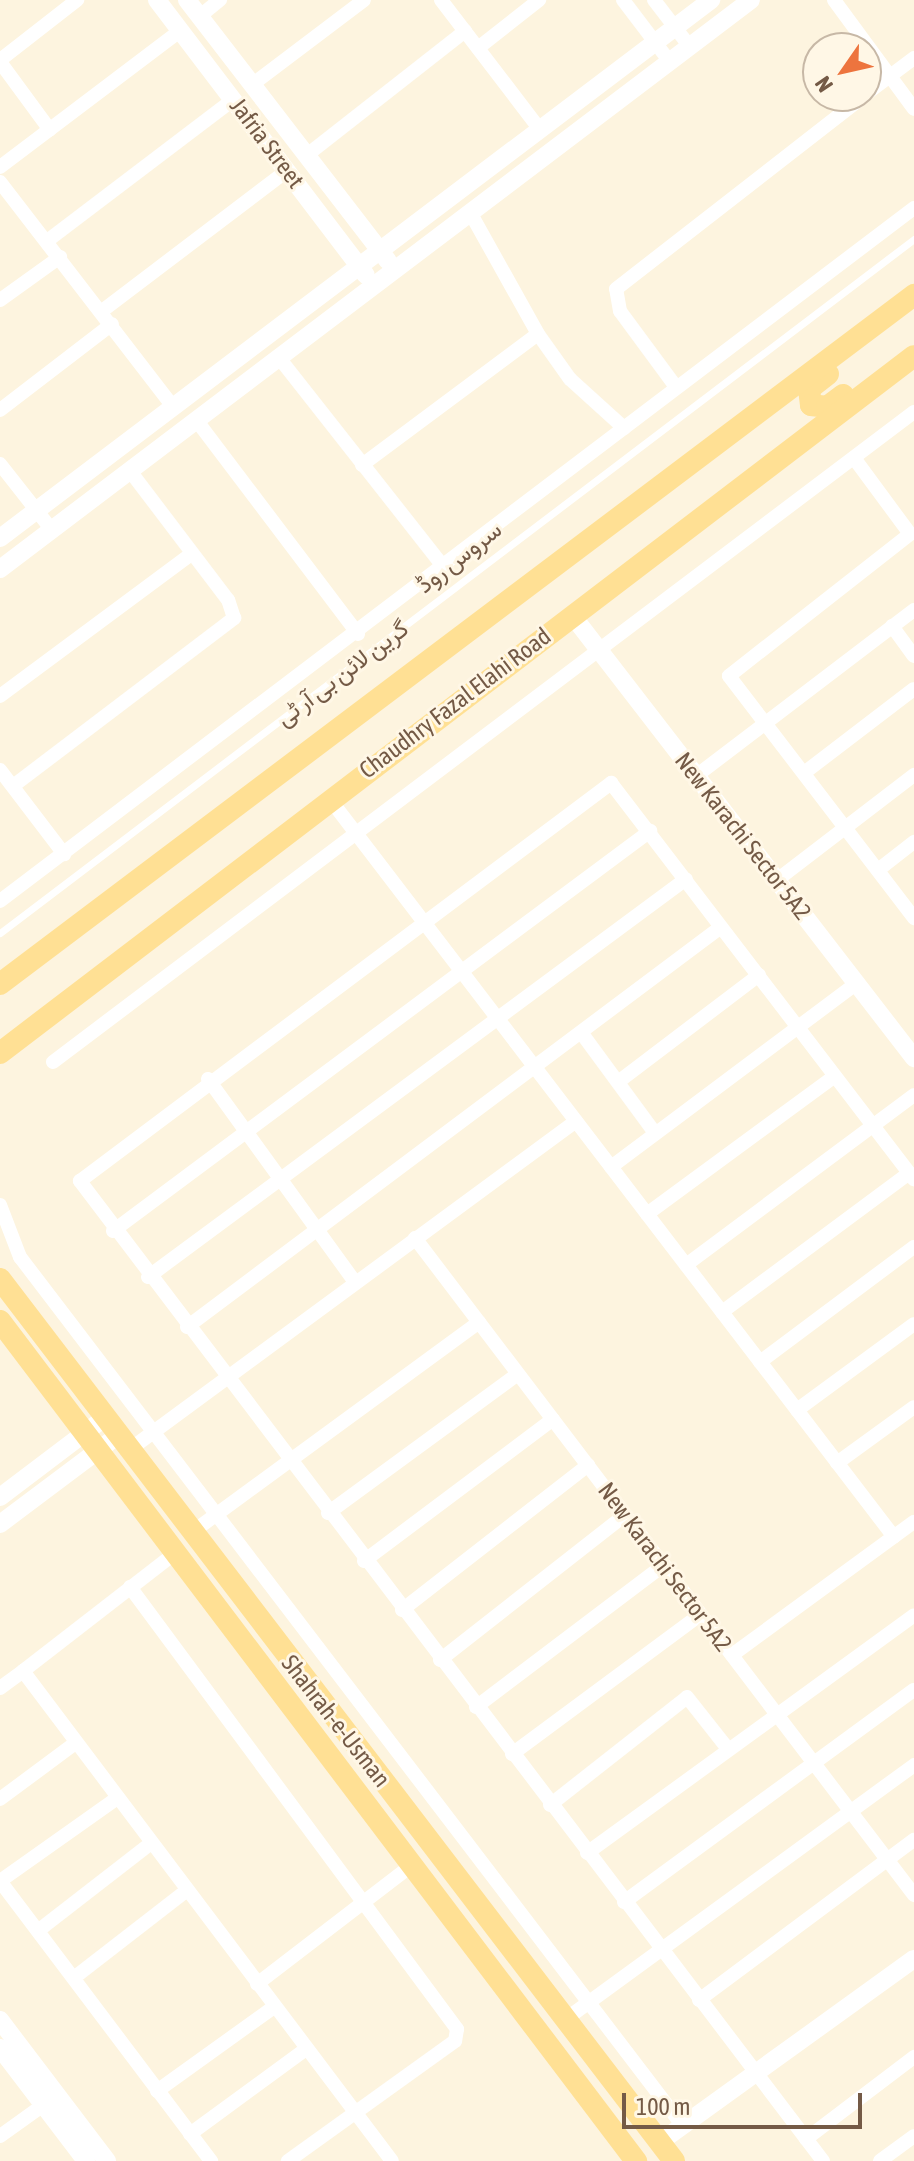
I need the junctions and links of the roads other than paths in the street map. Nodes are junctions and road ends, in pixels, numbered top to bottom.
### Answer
1 (77, 0) edge
2 (157, 0) edge
3 (187, 0) edge
4 (220, 0) edge
5 (364, 0) edge
6 (441, 0) edge
7 (539, 0) edge
8 (623, 0) edge
9 (654, 0) edge
10 (711, 0) edge
11 (751, 0) edge
12 (834, 0) edge
13 (200, 16) junction
14 (675, 27) junction
15 (180, 31) junction
16 (465, 31) junction
17 (654, 42) junction
18 (690, 47) junction
19 (478, 48) junction
20 (914, 58) edge
21 (0, 61) edge
22 (670, 62) junction
23 (890, 76) junction
24 (5, 80) edge
25 (882, 82) edge
26 (253, 84) junction
27 (234, 99) junction
28 (914, 109) edge
29 (843, 112) edge
30 (539, 128) junction
31 (50, 130) junction
32 (307, 155) junction
33 (0, 167) edge
34 (288, 170) junction
35 (1, 186) edge
36 (914, 208) edge
37 (471, 214) junction
38 (914, 239) edge
39 (47, 241) junction
40 (381, 252) junction
41 (60, 257) junction
42 (360, 267) junction
43 (396, 271) junction
44 (376, 286) junction
45 (914, 295) edge
46 (0, 300) edge
47 (914, 307) edge
48 (102, 311) junction
49 (112, 324) junction
50 (538, 334) junction
51 (914, 341) edge
52 (914, 356) edge
53 (280, 359) junction
54 (676, 387) junction
55 (173, 407) junction
56 (0, 410) edge
57 (914, 412) edge
58 (197, 421) junction
59 (624, 428) junction
60 (854, 458) junction
61 (0, 464) edge
62 (362, 465) junction
63 (130, 471) junction
64 (37, 510) junction
65 (52, 530) junction
66 (912, 537) edge
67 (0, 538) edge
68 (191, 554) junction
69 (0, 569) edge
70 (445, 569) junction
71 (914, 610) edge
72 (572, 615) junction
73 (892, 626) junction
74 (358, 634) junction
75 (600, 652) junction
76 (914, 656) edge
77 (914, 689) edge
78 (0, 696) edge
79 (766, 723) junction
80 (0, 770) edge
81 (804, 773) junction
82 (914, 775) edge
83 (696, 776) junction
84 (13, 786) junction
85 (329, 798) junction
86 (845, 828) junction
87 (650, 831) junction
88 (357, 837) junction
89 (914, 842) edge
90 (64, 854) junction
91 (878, 870) junction
92 (686, 879) junction
93 (777, 880) junction
94 (0, 901) edge
95 (914, 918) edge
96 (424, 923) junction
97 (721, 927) junction
98 (0, 933) edge
99 (461, 971) junction
100 (759, 975) junction
101 (857, 983) junction
102 (0, 984) edge
103 (498, 1019) junction
104 (797, 1025) junction
105 (583, 1035) junction
106 (0, 1053) edge
107 (914, 1058) edge
108 (53, 1062) dead end
109 (536, 1069) junction
110 (835, 1076) junction
111 (208, 1079) junction
112 (618, 1082) junction
113 (914, 1095) edge
114 (576, 1121) junction
115 (872, 1126) junction
116 (245, 1130) junction
117 (655, 1133) junction
118 (611, 1167) junction
119 (911, 1176) edge
120 (282, 1180) junction
121 (0, 1205) edge
122 (647, 1214) junction
123 (113, 1231) junction
124 (319, 1231) junction
125 (415, 1238) junction
126 (914, 1247) edge
127 (686, 1265) junction
128 (148, 1277) junction
129 (0, 1279) edge
130 (355, 1282) junction
131 (722, 1312) junction
132 (0, 1321) edge
133 (479, 1322) junction
134 (914, 1324) edge
135 (187, 1327) junction
136 (760, 1362) junction
137 (518, 1374) junction
138 (224, 1378) junction
139 (914, 1407) edge
140 (797, 1410) junction
141 (553, 1419) junction
142 (155, 1429) junction
143 (116, 1435) junction
144 (89, 1443) junction
145 (288, 1461) junction
146 (837, 1463) junction
147 (588, 1465) junction
148 (0, 1497) edge
149 (219, 1512) junction
150 (328, 1513) junction
151 (625, 1515) junction
152 (914, 1522) edge
153 (0, 1524) edge
154 (191, 1533) junction
155 (894, 1537) junction
156 (174, 1554) junction
157 (364, 1561) junction
158 (664, 1565) junction
159 (130, 1587) junction
160 (402, 1610) junction
161 (701, 1614) junction
162 (914, 1615) edge
163 (732, 1655) junction
164 (440, 1660) junction
165 (23, 1671) junction
166 (0, 1688) edge
167 (914, 1690) edge
168 (476, 1707) junction
169 (776, 1713) junction
170 (74, 1744) junction
171 (728, 1749) junction
172 (512, 1754) junction
173 (815, 1764) junction
174 (914, 1765) edge
175 (0, 1799) edge
176 (116, 1799) junction
177 (550, 1805) junction
178 (851, 1811) junction
179 (914, 1840) edge
180 (151, 1843) junction
181 (587, 1853) junction
182 (888, 1859) junction
183 (411, 1866) junction
184 (0, 1881) edge
185 (186, 1891) junction
186 (914, 1895) edge
187 (624, 1902) junction
188 (364, 1903) junction
189 (39, 1930) junction
190 (660, 1949) junction
191 (914, 1959) edge
192 (75, 1977) junction
193 (257, 1984) junction
194 (699, 2000) junction
195 (591, 2002) junction
196 (274, 2007) junction
197 (566, 2019) junction
198 (0, 2020) edge
199 (306, 2049) junction
200 (1, 2051) edge
201 (914, 2057) edge
202 (758, 2076) junction
203 (157, 2091) junction
204 (42, 2106) junction
205 (354, 2113) junction
206 (683, 2126) junction
207 (190, 2134) junction
208 (0, 2136) edge
209 (914, 2136) edge
210 (806, 2139) junction
211 (660, 2142) junction
212 (86, 2161) edge
213 (107, 2161) edge
214 (211, 2161) edge
215 (288, 2161) edge
216 (392, 2161) edge
217 (636, 2161) edge
218 (674, 2161) edge
219 (823, 2161) edge
220 (880, 2161) edge

1 - 21 street
2 - 15 street, Jafria Street
3 - 13 street, Jafria Street
4 - 13 street
5 - 26 street
6 - 16 street
7 - 19 street
8 - 17 street
9 - 14 street
10 - 14 street
11 - 18 street
12 - 23 street
13 - 26 street, Jafria Street
14 - 17 street
14 - 18 street
15 - 27 street, Jafria Street
15 - 31 street
16 - 19 street
16 - 32 street
17 - 22 street
17 - 30 street
18 - 22 street
19 - 30 street
20 - 23 street
21 - 24 street
22 - 37 street
23 - 25 street
23 - 28 street
24 - 31 street
26 - 32 street, Jafria Street
27 - 34 street, Jafria Street
27 - 39 street
29 - 54 street
30 - 40 street
31 - 33 street
32 - 40 street, Jafria Street
34 - 42 street, Jafria Street
34 - 48 street
35 - 39 street
36 - 54 street, سروس روڈ
37 - 43 street
37 - 50 street
38 - 98 lane, گرین لائن بی آر ٹی
39 - 41 street
40 - 42 street
40 - 43 street, Jafria Street
41 - 46 street
41 - 48 street
42 - 44 street, Jafria Street
42 - 55 street
43 - 44 street
44 - 53 street
45 - 102 main road, Chaudhry Fazal Elahi Road
47 - 51 main road
48 - 49 street
49 - 55 street
49 - 56 street
50 - 59 street
50 - 62 street
52 - 72 main road, Chaudhry Fazal Elahi Road
53 - 58 street
53 - 62 street
54 - 59 street, سروس روڈ
55 - 64 street
57 - 60 street
58 - 63 street
58 - 74 street
59 - 70 street, سروس روڈ
60 - 66 street
60 - 75 street
61 - 64 street
62 - 70 street
63 - 65 street
63 - 68 street
64 - 65 street
64 - 67 street
65 - 69 street
66 - 79 street
68 - 78 street
68 - 84 street
70 - 74 street, سروس روڈ
71 - 73 street
72 - 75 street, New Karachi Sector 5A2
72 - 85 main road, Chaudhry Fazal Elahi Road
73 - 76 street
73 - 79 street
74 - 90 street, سروس روڈ
75 - 83 street, New Karachi Sector 5A2
75 - 88 street
77 - 81 street
79 - 81 street
79 - 83 street
80 - 84 street
81 - 86 street
82 - 86 street
83 - 93 street, New Karachi Sector 5A2
84 - 90 street
85 - 88 street
85 - 106 main road, Chaudhry Fazal Elahi Road
86 - 91 street
86 - 93 street
87 - 92 street
87 - 96 street
87 - 99 street
88 - 96 street
88 - 108 street
89 - 91 street
90 - 94 street, سروس روڈ
91 - 95 street
92 - 97 street
92 - 103 street
93 - 101 street, New Karachi Sector 5A2
96 - 99 street
96 - 111 street
97 - 100 street
97 - 105 street
99 - 103 street
99 - 116 street
100 - 104 street
100 - 112 street
101 - 104 street
101 - 107 street, New Karachi Sector 5A2
103 - 109 street
103 - 120 street
104 - 110 street
104 - 117 street
105 - 109 street
105 - 112 street
109 - 114 street
109 - 124 street
110 - 115 street
110 - 122 street
111 - 116 street
111 - 123 street
112 - 117 street
113 - 115 street
114 - 118 street
114 - 125 street
115 - 119 street
115 - 127 street
116 - 120 street
116 - 123 street
117 - 118 street
118 - 122 street
119 - 131 street
120 - 124 street
120 - 128 street
121 - 142 street
122 - 127 street
123 - 128 street
124 - 130 street
124 - 135 street
125 - 130 street
125 - 133 street, New Karachi Sector 5A2
126 - 136 street
127 - 131 street
128 - 135 street
129 - 143 main road, Shahrah-e-Usman
130 - 138 street
131 - 136 street
132 - 144 main road, Shahrah-e-Usman
133 - 137 street, New Karachi Sector 5A2
133 - 145 street
134 - 140 street
135 - 138 street
136 - 140 street
137 - 141 street, New Karachi Sector 5A2
137 - 150 street
138 - 142 street
138 - 145 street
139 - 146 street
140 - 146 street
141 - 147 street, New Karachi Sector 5A2
141 - 157 street
142 - 143 street
142 - 149 street
143 - 144 street
143 - 154 main road, Shahrah-e-Usman
144 - 148 street
144 - 153 street
144 - 156 main road, Shahrah-e-Usman
145 - 149 street
145 - 150 street
146 - 155 street
147 - 151 street, New Karachi Sector 5A2
147 - 160 street
149 - 154 street
149 - 195 street
150 - 157 street
151 - 158 street, New Karachi Sector 5A2
151 - 164 street
152 - 155 street
154 - 197 main road, Shahrah-e-Usman
155 - 163 street
156 - 159 street
156 - 183 main road, Shahrah-e-Usman
157 - 160 street
158 - 161 street, New Karachi Sector 5A2
158 - 168 street
159 - 165 street
159 - 188 street
160 - 164 street
161 - 163 street, New Karachi Sector 5A2
161 - 172 street
162 - 169 street
163 - 169 street, New Karachi Sector 5A2
164 - 168 street
165 - 166 street
165 - 170 street
167 - 173 street
168 - 172 street
169 - 171 street
169 - 173 street, New Karachi Sector 5A2
170 - 175 street
170 - 176 street
171 - 177 street
171 - 181 street
172 - 177 street
173 - 178 street, New Karachi Sector 5A2
173 - 187 street
174 - 178 street
176 - 180 street
176 - 184 street
177 - 181 street
178 - 182 street, New Karachi Sector 5A2
178 - 190 street
179 - 182 street
180 - 185 street
180 - 189 street
181 - 187 street
182 - 186 street, New Karachi Sector 5A2
182 - 194 street
183 - 188 street
183 - 217 main road, Shahrah-e-Usman
184 - 189 street
185 - 192 street
185 - 193 street
187 - 190 street
188 - 193 street
188 - 205 street
189 - 192 street
190 - 194 street
190 - 195 street
191 - 202 street
192 - 203 street
193 - 196 street
194 - 202 street
195 - 197 street
195 - 206 street
196 - 199 street
196 - 203 street
197 - 211 main road, Shahrah-e-Usman
198 - 213 street
199 - 205 street
199 - 207 street
200 - 204 street
201 - 210 street
202 - 206 street
202 - 210 street
203 - 207 street
204 - 208 street
204 - 212 street
205 - 215 street
205 - 216 street
206 - 211 street
207 - 214 street
209 - 220 street
210 - 219 street
211 - 218 main road, Shahrah-e-Usman

